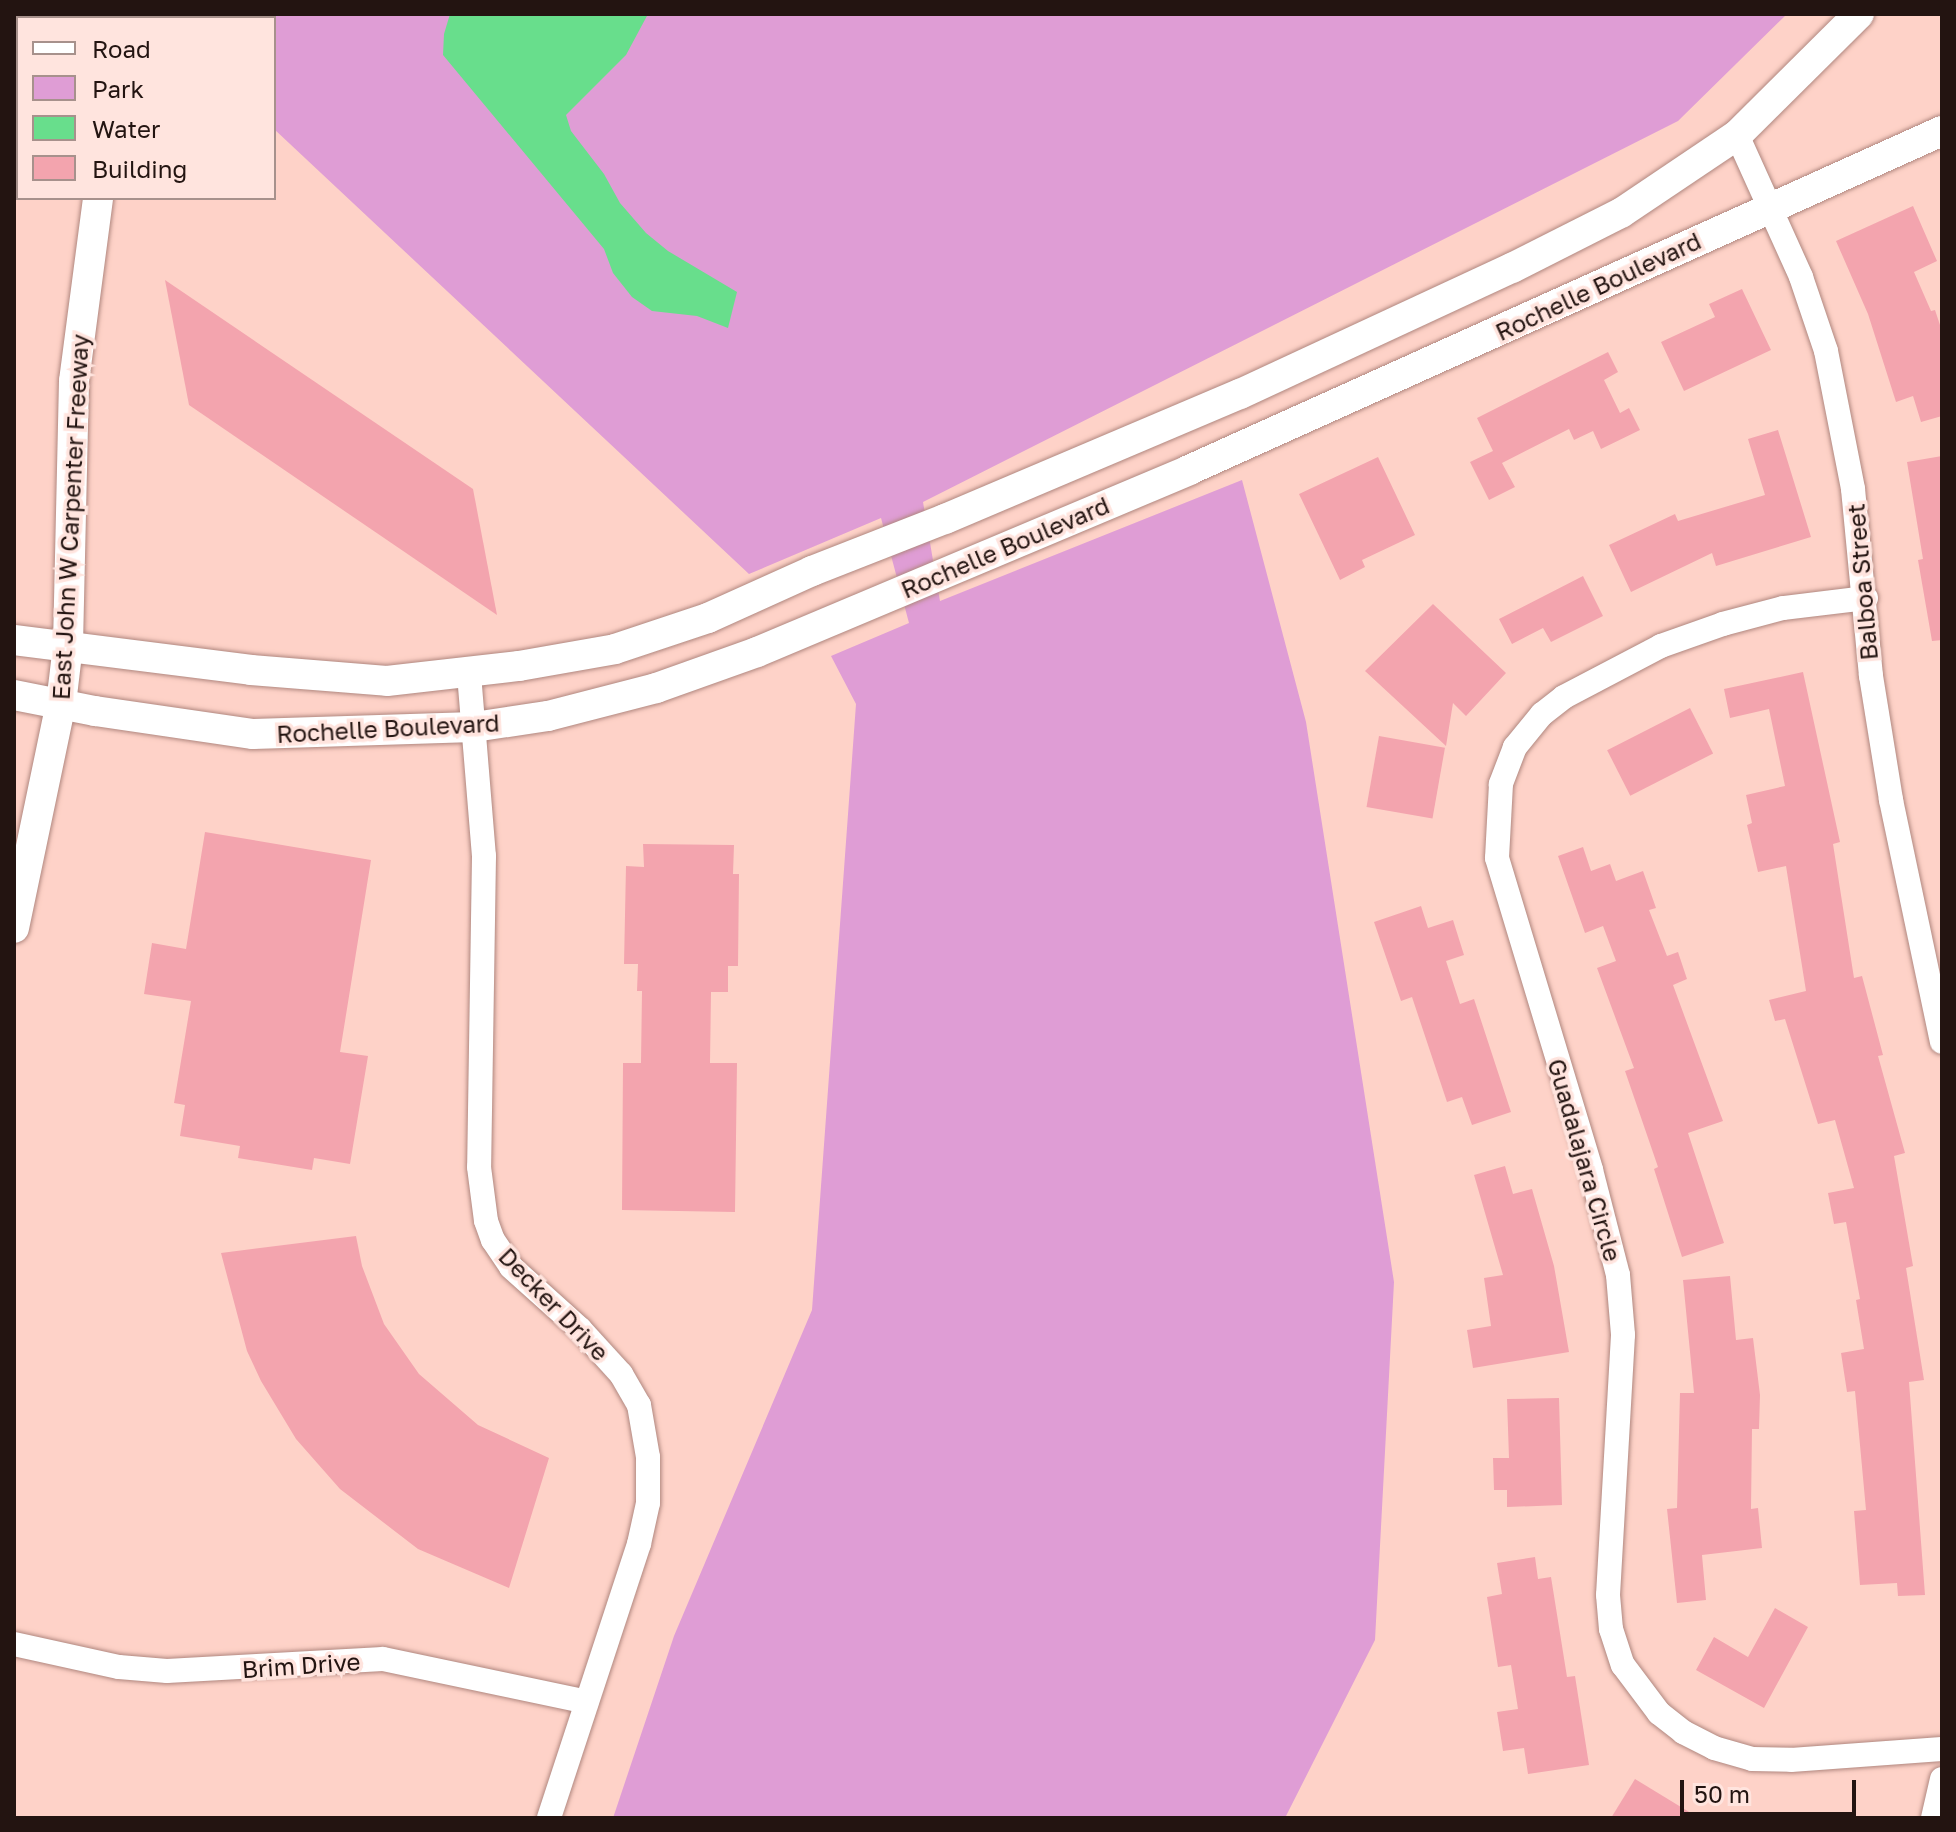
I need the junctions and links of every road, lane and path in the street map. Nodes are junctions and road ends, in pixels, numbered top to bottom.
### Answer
1 (1859, 14) edge
2 (1942, 131) edge
3 (1737, 135) junction
4 (98, 200) edge
5 (1771, 208) junction
6 (1866, 598) junction
7 (26, 642) edge
8 (68, 645) junction
9 (469, 674) junction
10 (15, 695) edge
11 (61, 704) junction
12 (474, 727) junction
13 (14, 928) edge
14 (1935, 973) edge
15 (1942, 1042) edge
16 (14, 1644) edge
17 (587, 1702) junction
18 (1942, 1749) edge
19 (1942, 1779) edge
20 (549, 1818) edge
21 (1933, 1818) edge

1 - 3 main road, Rochelle Boulevard
2 - 5 main road, Rochelle Boulevard
3 - 5 street, Balboa Street
3 - 9 main road, Rochelle Boulevard
4 - 8 main road, East John W Carpenter Freeway
5 - 6 street, Balboa Street
5 - 12 main road, Rochelle Boulevard
6 - 14 street, Balboa Street
6 - 18 street, Guadalajara Circle
7 - 8 main road, Rochelle Boulevard
8 - 9 main road, Rochelle Boulevard
8 - 11 main road, East John W Carpenter Freeway
9 - 12 street, Decker Drive
10 - 11 main road, Rochelle Boulevard
11 - 12 main road, Rochelle Boulevard
11 - 13 main road, East John W Carpenter Freeway
12 - 17 street, Decker Drive
14 - 15 street, Balboa Street
16 - 17 street, Brim Drive
17 - 20 street, Decker Drive
19 - 21 street

